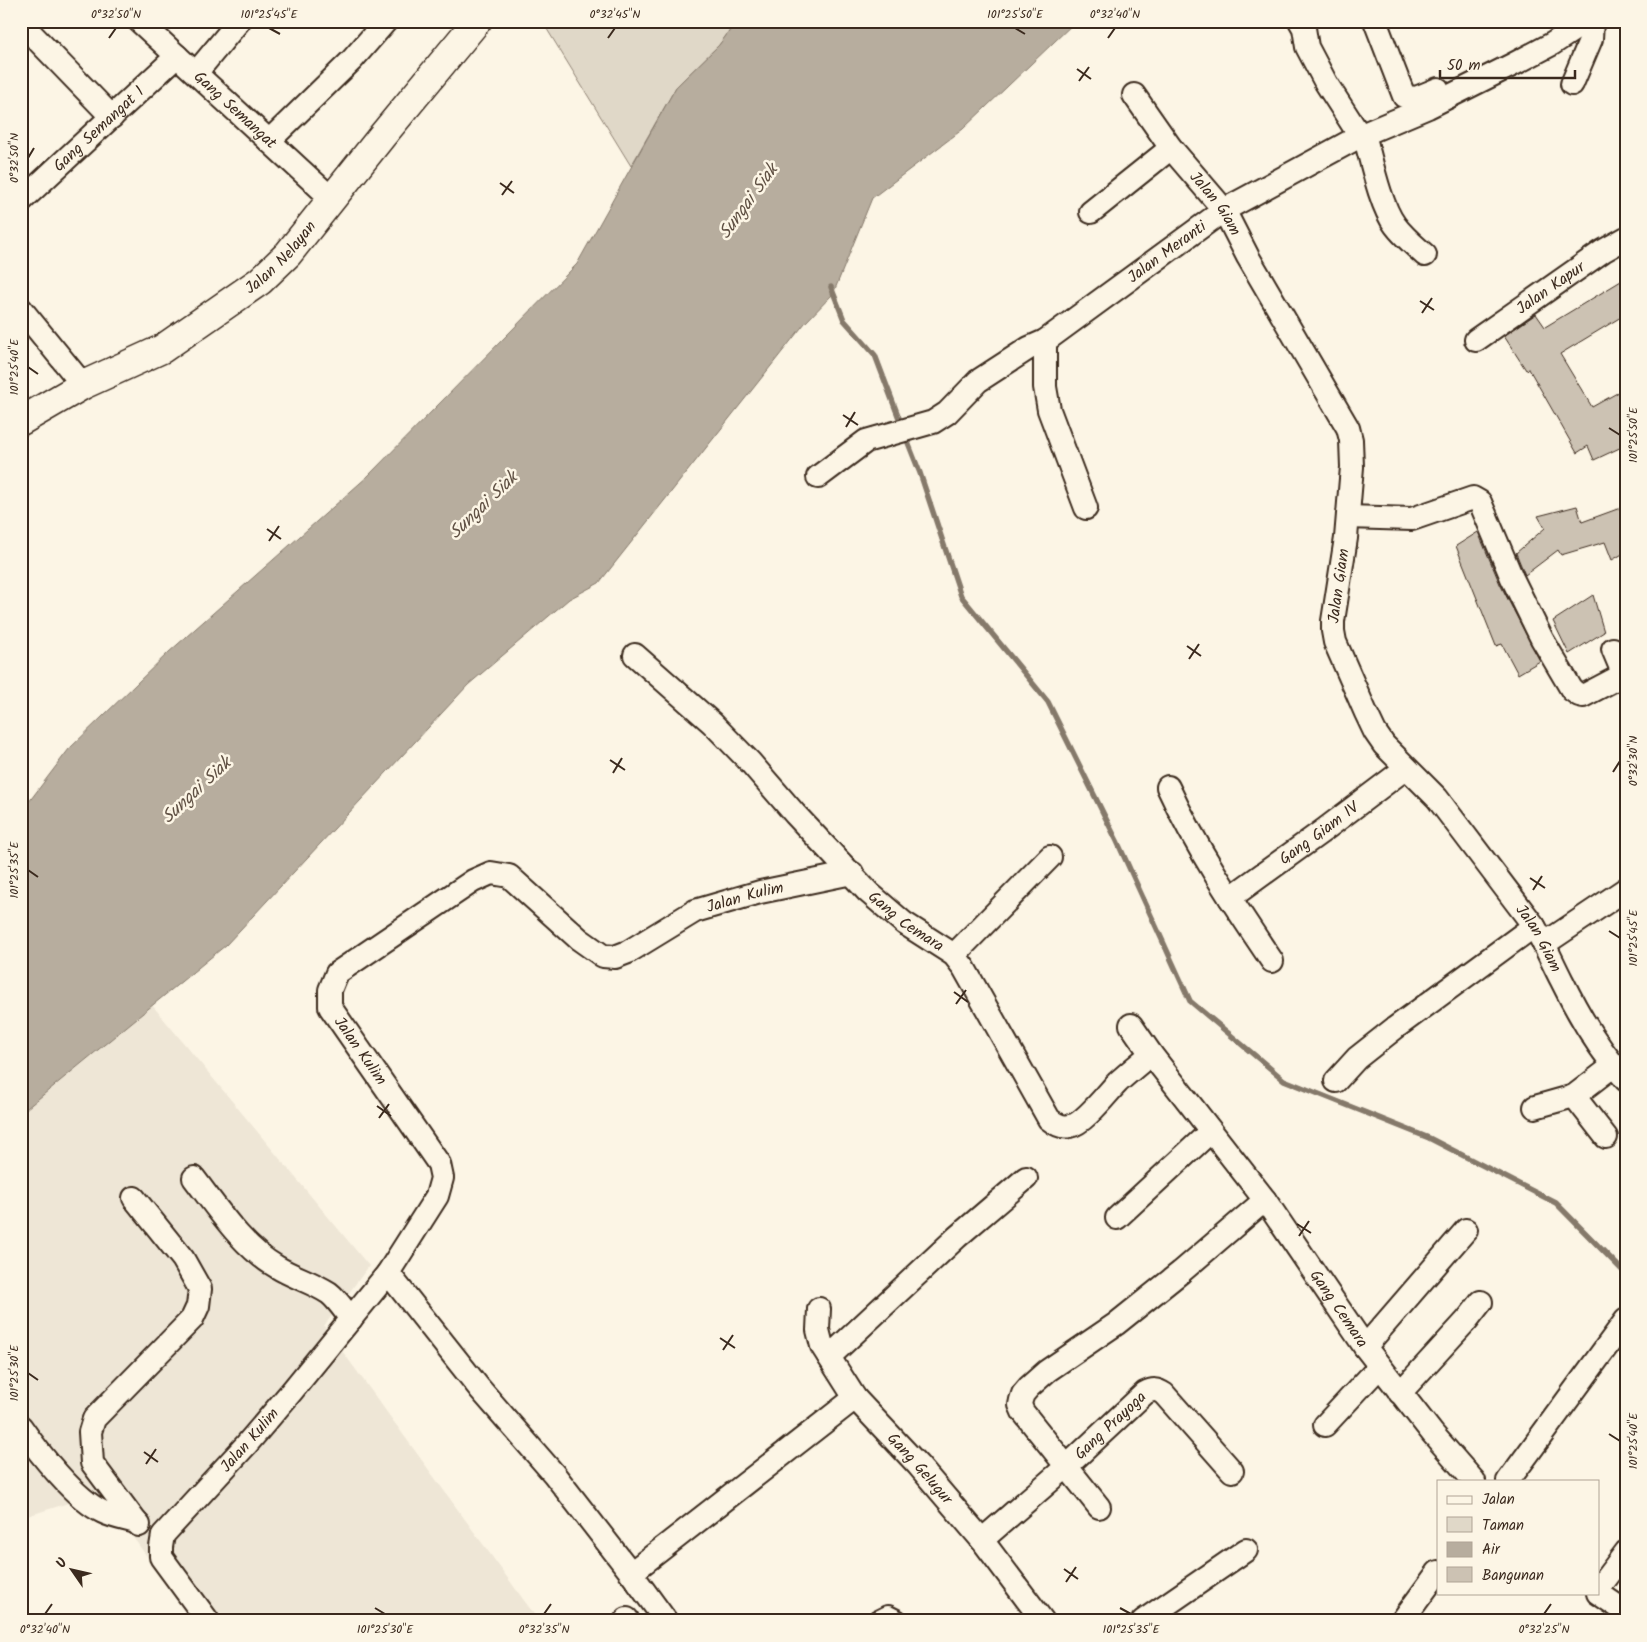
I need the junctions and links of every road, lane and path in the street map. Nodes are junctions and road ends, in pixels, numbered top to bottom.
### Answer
1 (139, 21) edge
2 (239, 21) edge
3 (386, 21) edge
4 (477, 21) edge
5 (1300, 21) edge
6 (1375, 21) edge
7 (1587, 21) edge
8 (1592, 21) edge
9 (21, 23) edge
10 (177, 56) junction
11 (196, 73) junction
12 (1496, 74) junction
13 (1572, 84) dead end
14 (1134, 95) dead end
15 (112, 117) junction
16 (1362, 135) junction
17 (269, 141) junction
18 (1171, 148) junction
19 (332, 199) junction
20 (21, 201) edge
21 (1224, 210) junction
22 (1091, 212) dead end
23 (1626, 238) edge
24 (1425, 255) dead end
25 (21, 309) edge
26 (1476, 340) dead end
27 (1044, 341) junction
28 (83, 385) junction
29 (21, 421) edge
30 (818, 477) dead end
31 (1086, 508) dead end
32 (1348, 517) junction
33 (1613, 650) dead end
34 (635, 655) dead end
35 (1624, 677) edge
36 (1406, 768) junction
37 (1168, 787) dead end
38 (1050, 857) dead end
39 (852, 873) junction
40 (1624, 896) edge
41 (1230, 898) junction
42 (1539, 935) junction
43 (954, 955) junction
44 (1272, 961) dead end
45 (1131, 1025) dead end
46 (1151, 1054) junction
47 (1620, 1073) edge
48 (1336, 1081) dead end
49 (1574, 1096) junction
50 (1535, 1107) dead end
51 (1212, 1131) junction
52 (1606, 1137) dead end
53 (194, 1178) dead end
54 (1026, 1178) dead end
55 (134, 1198) dead end
56 (1264, 1200) junction
57 (1117, 1218) dead end
58 (1466, 1230) dead end
59 (388, 1274) junction
60 (1481, 1302) dead end
61 (819, 1309) dead end
62 (351, 1319) junction
63 (1626, 1320) edge
64 (1365, 1347) junction
65 (829, 1357) junction
66 (1379, 1366) junction
67 (1400, 1393) junction
68 (855, 1398) junction
69 (1325, 1425) dead end
70 (21, 1427) edge
71 (1066, 1467) junction
72 (1232, 1471) dead end
73 (1473, 1480) edge
74 (1509, 1480) edge
75 (1099, 1508) dead end
76 (136, 1522) junction
77 (982, 1540) junction
78 (161, 1547) junction
79 (1246, 1550) dead end
80 (1626, 1552) edge
81 (631, 1572) junction
82 (1437, 1573) edge
83 (1600, 1588) edge
84 (1600, 1592) edge
85 (1626, 1612) edge
86 (208, 1621) edge
87 (666, 1621) edge
88 (880, 1621) edge
89 (896, 1621) edge
90 (1043, 1621) edge
91 (1143, 1621) edge
92 (1402, 1621) edge

1 - 10 street, Gang Semangat
2 - 11 street
3 - 17 street
4 - 19 main road, Jalan Nelayan
5 - 16 street
6 - 12 street
7 - 12 street, Jalan Meranti
8 - 13 street
9 - 15 street
10 - 11 street, Gang Semangat
10 - 15 street, Gang Semangat 1
11 - 17 street, Gang Semangat
12 - 16 street, Jalan Meranti
14 - 18 street, Jalan Giam
15 - 20 street, Gang Semangat 1
16 - 21 street, Jalan Meranti
16 - 24 street
17 - 19 street, Gang Semangat
18 - 21 street, Jalan Giam
18 - 22 street
19 - 28 main road, Jalan Nelayan
21 - 27 street, Jalan Meranti
21 - 32 street, Jalan Giam
23 - 26 street, Jalan Kapur
25 - 28 street
27 - 30 street, Jalan Meranti
27 - 31 street
28 - 29 main road, Jalan Nelayan
32 - 35 street
32 - 36 street, Jalan Giam
33 - 35 street
34 - 39 street, Gang Cemara
36 - 41 street, Gang Giam IV
36 - 42 street, Jalan Giam
37 - 41 street
38 - 43 street
39 - 43 street, Gang Cemara
39 - 59 street, Jalan Kulim
40 - 42 street
41 - 44 street
42 - 47 street, Jalan Giam
42 - 48 street
43 - 46 street, Gang Cemara
45 - 46 street, Gang Cemara
46 - 51 street, Gang Cemara
47 - 49 street
49 - 50 street
49 - 52 street
51 - 56 street, Gang Cemara
51 - 57 street
53 - 62 street
54 - 65 street
55 - 76 street
56 - 64 street, Gang Cemara
56 - 71 street
58 - 64 street
59 - 62 street, Jalan Kulim
59 - 81 street
60 - 67 street
61 - 65 street, Gang Gelugur
62 - 78 street, Jalan Kulim
63 - 74 street
64 - 66 street, Gang Cemara
65 - 68 street, Gang Gelugur
66 - 67 street, Gang Cemara
66 - 69 street
67 - 73 street, Gang Cemara
68 - 77 street, Gang Gelugur
68 - 81 street
70 - 76 street
71 - 72 street, Gang Prayoga
71 - 75 street
71 - 77 street, Gang Prayoga
76 - 78 street
77 - 90 street, Gang Gelugur
78 - 86 street
79 - 91 street
80 - 83 street
81 - 87 street
82 - 92 street
84 - 85 street
88 - 89 street

